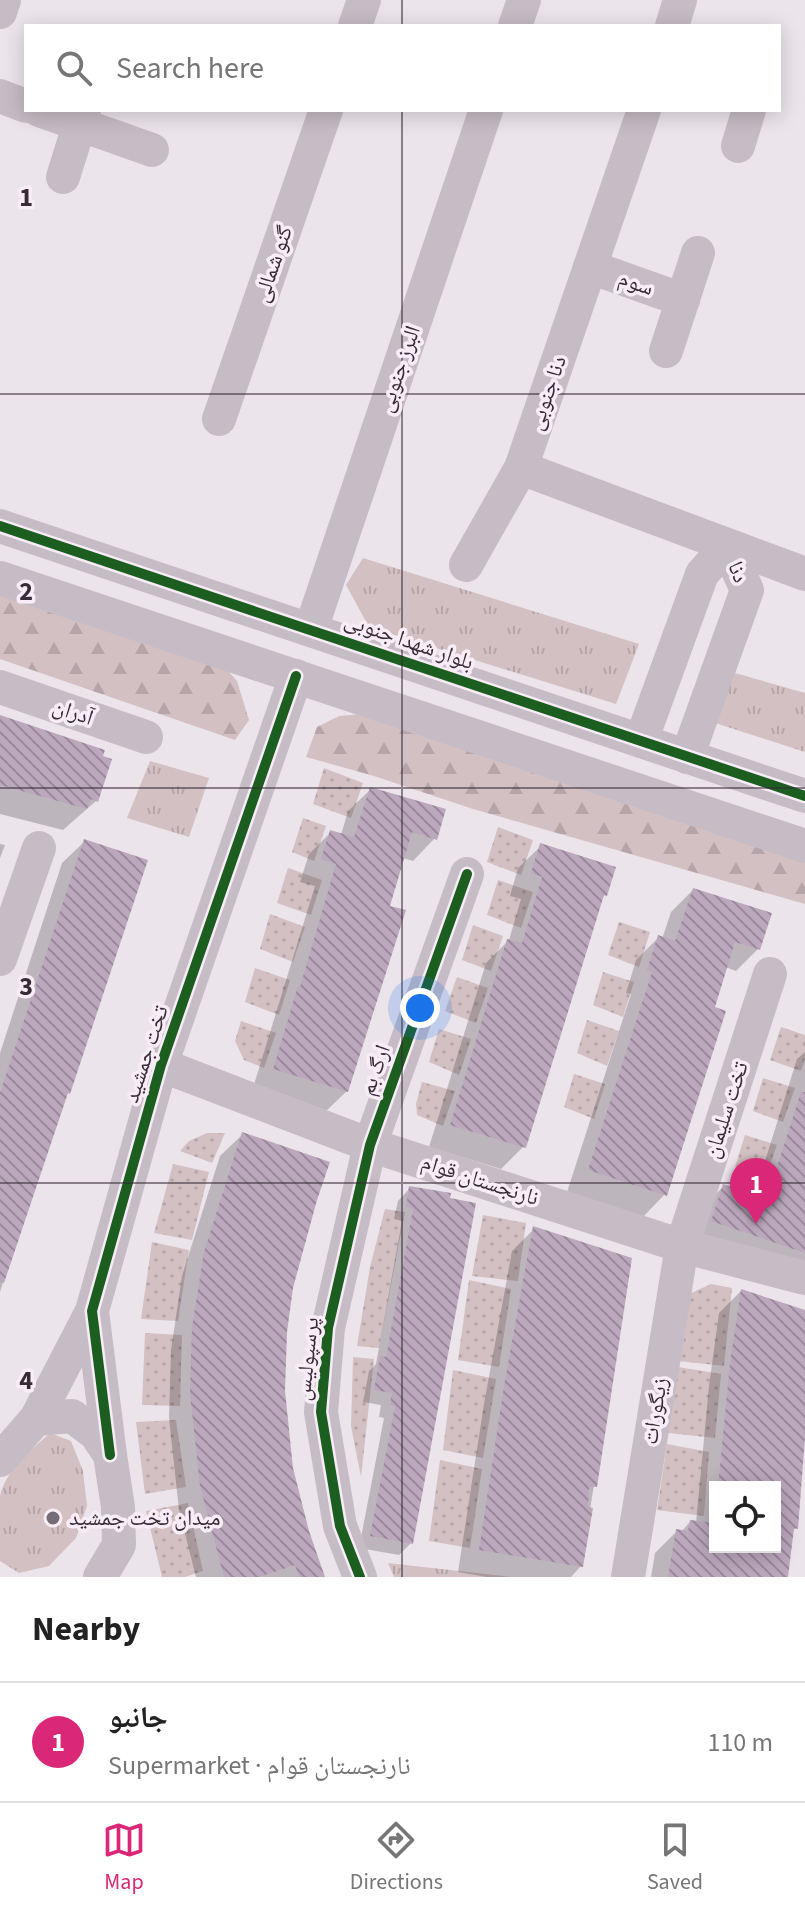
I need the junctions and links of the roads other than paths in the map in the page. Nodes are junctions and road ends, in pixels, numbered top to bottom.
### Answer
1 (4, 0) edge
2 (364, 0) edge
3 (524, 0) edge
4 (680, 0) edge
5 (0, 12) edge
6 (356, 24) edge
7 (516, 24) edge
8 (673, 24) edge
9 (0, 96) edge
10 (24, 105) edge
11 (51, 112) edge
12 (325, 112) edge
13 (485, 112) edge
14 (643, 112) edge
15 (748, 112) edge
16 (82, 117) edge
17 (738, 146) dead end
18 (152, 150) dead end
19 (63, 177) dead end
20 (698, 253) dead end
21 (590, 267) junction
22 (683, 300) junction
23 (666, 351) dead end
24 (219, 419) dead end
25 (521, 468) junction
26 (0, 526) edge
27 (727, 546) junction
28 (466, 565) dead end
29 (805, 574) edge
30 (0, 578) edge
31 (311, 629) junction
32 (296, 676) junction
33 (0, 687) edge
34 (146, 737) dead end
35 (641, 741) junction
36 (687, 757) junction
37 (805, 796) edge
38 (805, 846) edge
39 (39, 848) dead end
40 (467, 874) dead end
41 (0, 959) edge
42 (770, 974) dead end
43 (161, 1065) junction
44 (370, 1145) junction
45 (682, 1246) junction
46 (805, 1278) edge
47 (92, 1311) junction
48 (36, 1419) junction
49 (110, 1455) junction
50 (0, 1460) edge
51 (122, 1561) edge
52 (100, 1577) edge
53 (360, 1577) edge
54 (628, 1577) edge

1 - 5 street
2 - 6 street
3 - 7 street
4 - 8 street
9 - 10 street
11 - 16 street
12 - 24 street, گنو شمالی
13 - 31 street, البرز جنوبی
14 - 21 street, دنا جنوبی
15 - 17 street
16 - 18 street
16 - 19 street
20 - 22 street
21 - 22 street, سوم
21 - 25 street, دنا جنوبی
22 - 23 street
25 - 27 street
25 - 28 street, دنا جنوبی
26 - 31 street, بلوار شهدا جنوبی
27 - 29 street
27 - 35 street, دنا
27 - 36 street, دنا
30 - 32 street
31 - 35 street, بلوار شهدا جنوبی
32 - 38 street
32 - 43 street, تخت جمشید
33 - 34 street, آدران
35 - 36 street, بلوار شهدا جنوبی
36 - 37 street, بلوار شهدا جنوبی
39 - 41 street
40 - 44 street, ارگ بم
42 - 45 street, تخت سلیمان
43 - 44 street, نارنجستان قوام
43 - 47 street, تخت جمشید
44 - 45 street, نارنجستان قوام
44 - 53 street, پرسپولیس
45 - 46 street, نارنجستان قوام
45 - 54 street, زیگورات
47 - 48 street
47 - 49 street, تخت جمشید
48 - 49 street
48 - 50 street
49 - 51 street, تخت جمشید
51 - 52 street

